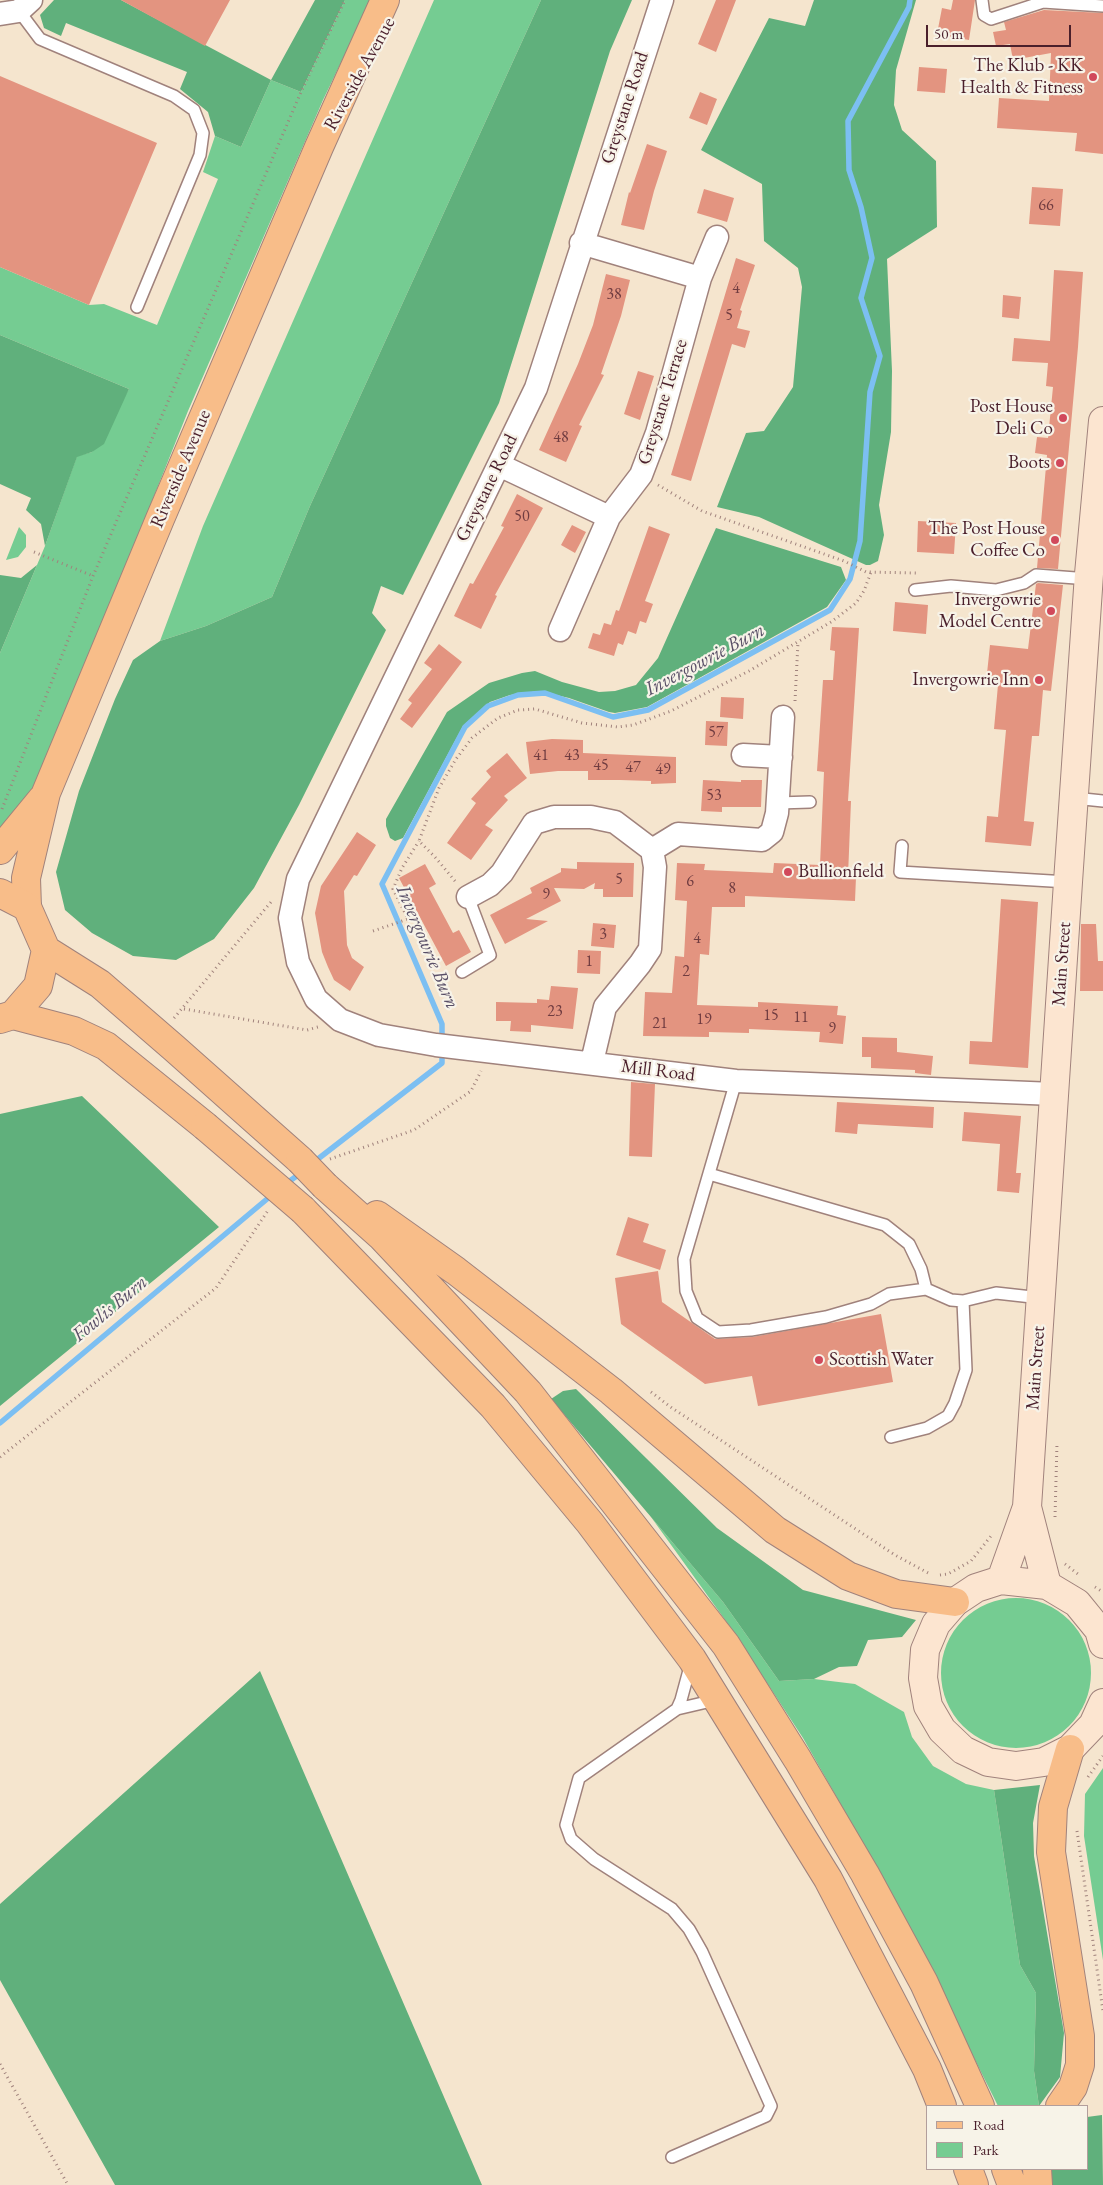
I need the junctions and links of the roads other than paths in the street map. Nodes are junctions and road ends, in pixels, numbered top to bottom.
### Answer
1 (385, 0) edge
2 (401, 0) edge
3 (662, 0) edge
4 (982, 0) edge
5 (1103, 6) edge
6 (17, 8) edge
7 (319, 147) junction
8 (717, 237) dead end
9 (581, 243) junction
10 (700, 278) junction
11 (137, 307) dead end
12 (1103, 421) edge
13 (499, 465) junction
14 (609, 517) junction
15 (1089, 580) junction
16 (915, 590) dead end
17 (1095, 615) edge
18 (560, 630) dead end
19 (783, 717) road end
20 (743, 755) dead end
21 (780, 757) junction
22 (46, 793) junction
23 (1074, 798) junction
24 (1103, 801) edge
25 (810, 802) dead end
26 (778, 803) junction
27 (902, 846) dead end
28 (0, 850) edge
29 (652, 850) junction
30 (1068, 882) junction
31 (0, 893) edge
32 (468, 897) joint
33 (27, 907) junction
34 (46, 950) junction
35 (298, 962) joint
36 (462, 972) dead end
37 (6, 1017) edge
38 (592, 1062) junction
39 (736, 1081) junction
40 (1054, 1094) junction
41 (329, 1174) junction
42 (709, 1174) junction
43 (926, 1289) junction
44 (1041, 1298) junction
45 (963, 1301) junction
46 (890, 1437) dead end
47 (1028, 1507) junction
48 (1000, 1580) junction
49 (1047, 1585) junction
50 (955, 1602) junction
51 (1103, 1644) edge
52 (692, 1659) junction
53 (721, 1703) junction
54 (677, 1709) junction
55 (1100, 1717) edge
56 (1070, 1749) junction
57 (942, 2105) edge
58 (980, 2105) edge
59 (1061, 2105) edge
60 (672, 2157) dead end
61 (968, 2170) edge
62 (1006, 2170) edge
63 (1037, 2170) edge
64 (974, 2185) edge
65 (1012, 2185) edge
66 (1038, 2185) edge

1 - 7 main road, Riverside Avenue
2 - 7 main road, Riverside Avenue
3 - 9 street, Greystane Road
4 - 5 lane
6 - 11 lane
7 - 22 main road, Riverside Avenue
8 - 10 street, Greystane Terrace
9 - 10 street
9 - 13 street, Greystane Road
10 - 14 street, Greystane Terrace
12 - 15 street, Main Street
13 - 14 street
13 - 35 street, Greystane Road
14 - 18 street, Greystane Terrace
15 - 16 lane
15 - 17 street, Main Street
17 - 23 street, Main Street
19 - 21 street
20 - 21 street
21 - 26 street
22 - 28 main road, Riverside Avenue
22 - 33 main road, Riverside Avenue
23 - 24 lane
23 - 30 street, Main Street
25 - 26 lane
26 - 29 street
27 - 30 lane
29 - 32 street
29 - 38 street
30 - 40 street, Main Street
31 - 33 main road
32 - 36 lane
33 - 34 main road
34 - 37 main road
34 - 41 main road, bridge
35 - 38 street, Mill Road
37 - 52 main road, bridge
38 - 39 street, Mill Road
39 - 40 street, Mill Road
39 - 42 lane
40 - 44 street, Main Street
41 - 50 main road
41 - 58 main road
42 - 43 lane
42 - 43 lane
43 - 45 lane
44 - 45 lane
44 - 47 street, Main Street
45 - 46 lane
47 - 48 street, Main Street
47 - 49 street, Main Street
48 - 49 street
48 - 50 street
49 - 51 street
50 - 56 street
52 - 53 main road
52 - 54 lane
53 - 54 lane
53 - 57 main road
54 - 60 lane
55 - 56 street
56 - 59 main road
61 - 64 main road
62 - 65 main road
63 - 66 main road

